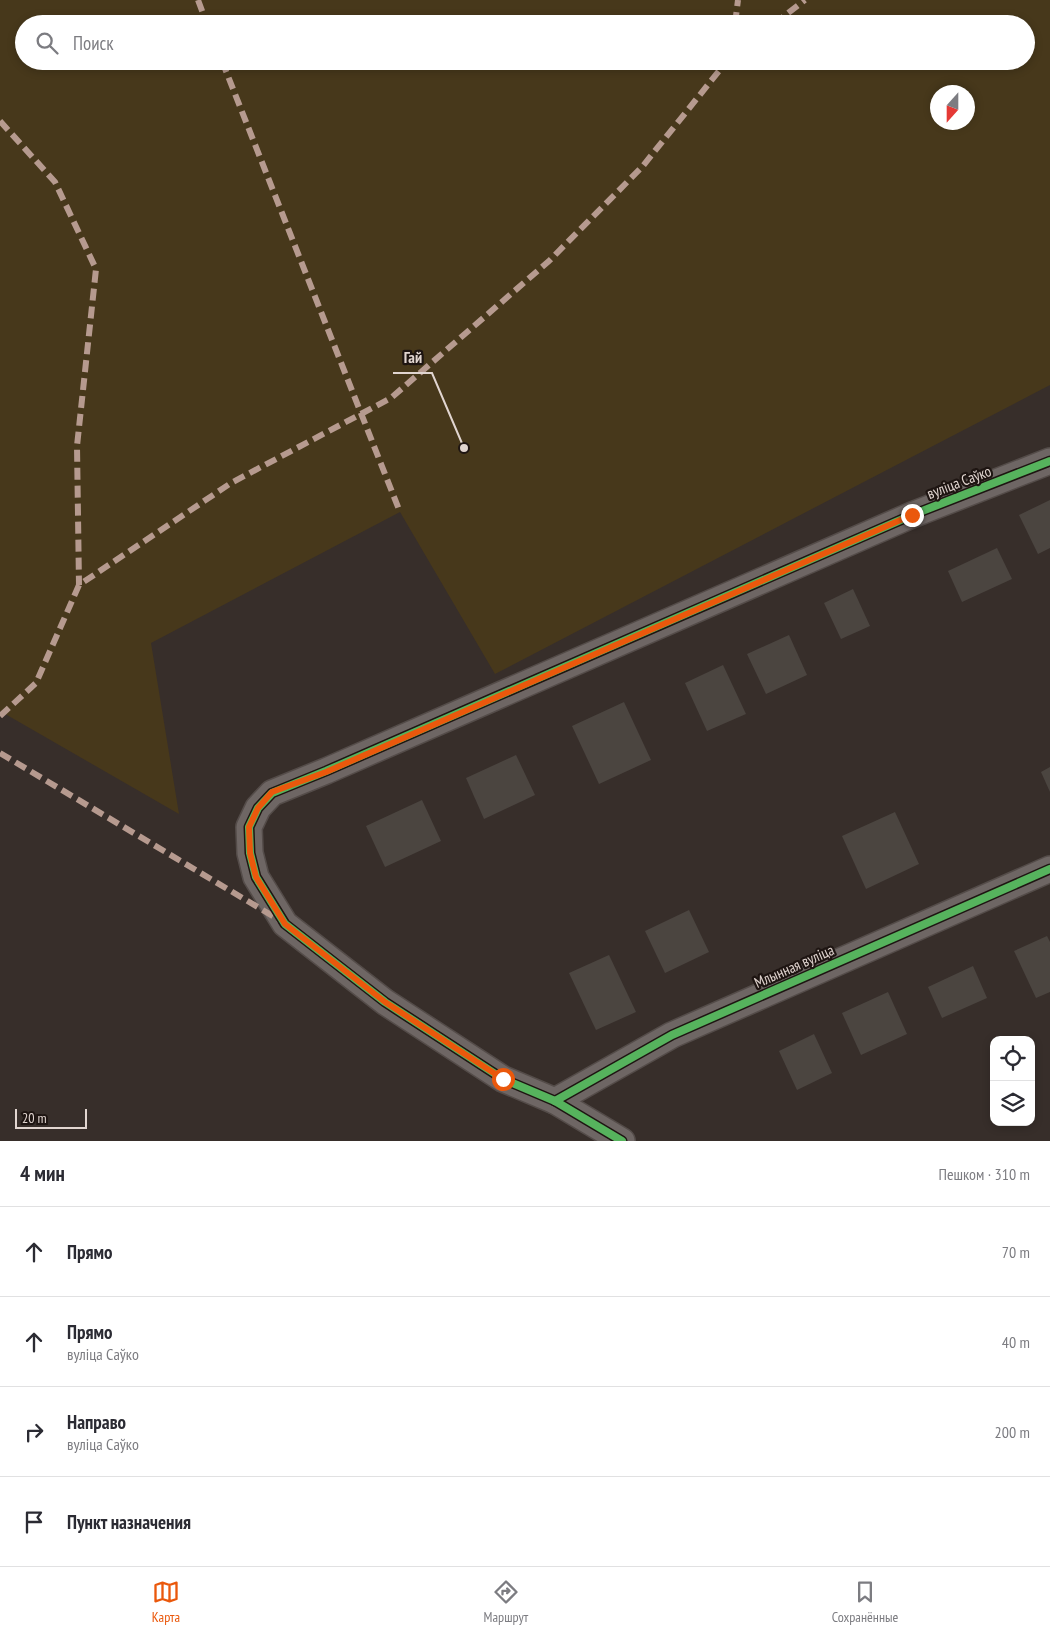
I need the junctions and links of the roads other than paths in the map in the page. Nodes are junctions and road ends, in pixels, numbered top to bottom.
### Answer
1 (1050, 461) edge
2 (1050, 869) edge
3 (555, 1101) junction
4 (622, 1141) edge

1 - 3 street, вуліца Саўко
2 - 3 street, Млынная вуліца
3 - 4 street

